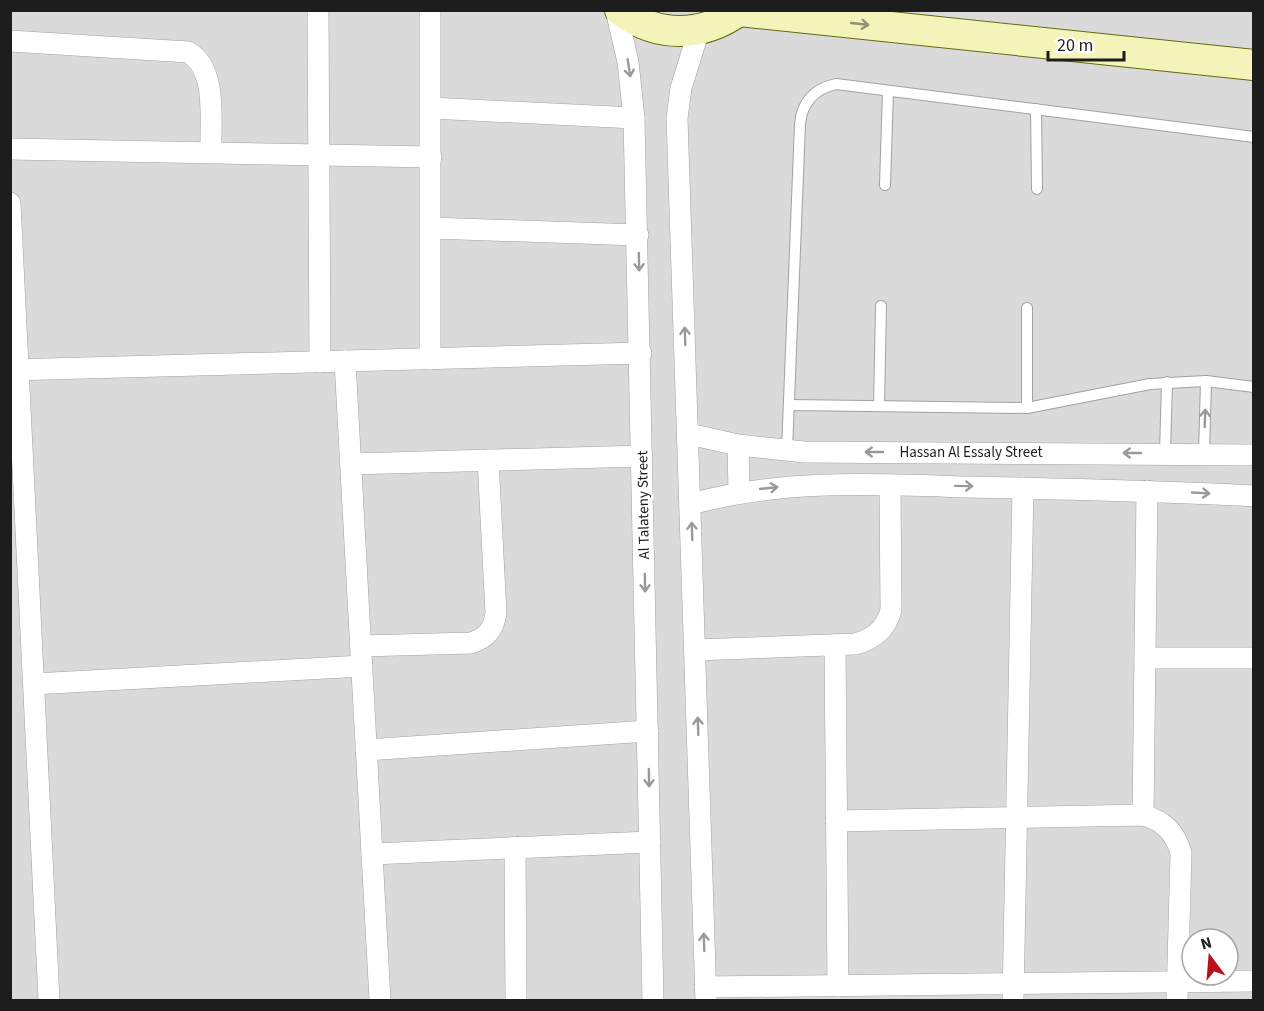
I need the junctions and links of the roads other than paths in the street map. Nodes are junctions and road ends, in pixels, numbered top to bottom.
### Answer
1 (318, 10) edge
2 (618, 10) edge
3 (739, 11) edge
4 (430, 12) dead end
5 (699, 30) junction
6 (10, 41) edge
7 (1254, 65) edge
8 (888, 90) junction
9 (431, 108) junction
10 (1036, 109) junction
11 (634, 118) junction
12 (1254, 136) edge
13 (10, 149) edge
14 (211, 153) junction
15 (320, 155) junction
16 (431, 157) junction
17 (885, 186) dead end
18 (1036, 189) dead end
19 (10, 203) edge
20 (431, 228) junction
21 (11, 235) edge
22 (638, 235) junction
23 (881, 306) dead end
24 (1027, 308) dead end
25 (641, 353) junction
26 (430, 359) junction
27 (345, 361) junction
28 (320, 362) junction
29 (15, 370) edge
30 (1206, 381) junction
31 (1167, 382) junction
32 (1254, 387) edge
33 (789, 405) junction
34 (879, 406) junction
35 (1027, 408) junction
36 (16, 409) edge
37 (690, 434) junction
38 (738, 445) junction
39 (787, 451) junction
40 (1165, 453) junction
41 (1204, 454) junction
42 (1254, 455) edge
43 (642, 456) junction
44 (488, 460) junction
45 (351, 464) junction
46 (890, 485) junction
47 (1023, 488) junction
48 (1147, 491) junction
49 (739, 492) junction
50 (1254, 496) edge
51 (691, 504) junction
52 (835, 645) junction
53 (696, 650) junction
54 (361, 656) junction
55 (1145, 658) junction
56 (1254, 658) edge
57 (34, 684) junction
58 (648, 731) junction
59 (366, 750) junction
60 (1143, 815) junction
61 (1016, 817) junction
62 (836, 821) junction
63 (650, 842) junction
64 (515, 847) junction
65 (372, 854) junction
66 (1254, 981) edge
67 (838, 986) junction
68 (1177, 991) edge
69 (1216, 991) edge
70 (1013, 992) edge
71 (897, 993) edge
72 (706, 994) edge
73 (49, 1000) edge
74 (380, 1000) edge
75 (516, 1000) edge
76 (653, 1000) edge

1 - 15 street
2 - 5 main road
2 -> 11 street, Al Talateny Street
3 - 5 main road
3 -> 7 main road
4 - 9 street
37 -> 5 street
6 - 14 street
8 - 10 lane
8 - 17 lane
8 - 33 lane
9 - 11 street
9 - 16 street
10 - 12 lane
10 - 18 lane
11 - 22 street, Al Talateny Street
13 - 14 street
14 - 15 street
15 - 16 street
15 - 28 street
16 - 20 street
19 - 21 street
20 - 22 street
20 - 26 street
21 - 29 street
22 -> 25 street, Al Talateny Street
23 - 34 lane
24 - 35 lane
25 - 26 street
25 - 43 street, Al Talateny Street
26 - 27 street
27 - 28 street
27 - 45 street
28 - 29 street
29 - 36 street
30 - 31 lane
30 - 32 lane
41 -> 30 lane
31 - 35 lane
31 - 40 lane
33 - 34 lane
33 - 39 lane
34 - 35 lane
36 - 57 street
37 - 38 street, Hassan Al Essaly Street
37 - 51 street
38 - 39 street, Hassan Al Essaly Street
38 - 49 street
40 -> 39 street, Hassan Al Essaly Street
40 - 41 street, Hassan Al Essaly Street
41 - 42 street, Hassan Al Essaly Street
43 - 44 street
43 -> 58 street, Al Talateny Street
44 - 45 street
44 - 54 street
45 - 54 street
46 -> 47 street
49 -> 46 street
46 - 52 street
47 - 48 street
47 - 61 street
48 -> 50 street
48 - 55 street
49 - 51 street
53 -> 51 street
52 - 53 street
52 - 62 street
72 -> 53 street
54 - 57 street
54 - 59 street
55 - 56 street
55 - 60 street
57 - 73 street
58 - 59 street
58 -> 63 street, Al Talateny Street
59 - 65 street
60 - 61 street
60 - 68 street
61 - 62 street
61 - 70 street
62 - 67 street
63 - 64 street
63 - 76 street, Al Talateny Street
64 - 65 street
64 - 75 street
65 - 74 street
66 - 69 street
67 - 71 street
67 - 72 street
68 - 69 street
68 - 70 street
70 - 71 street

